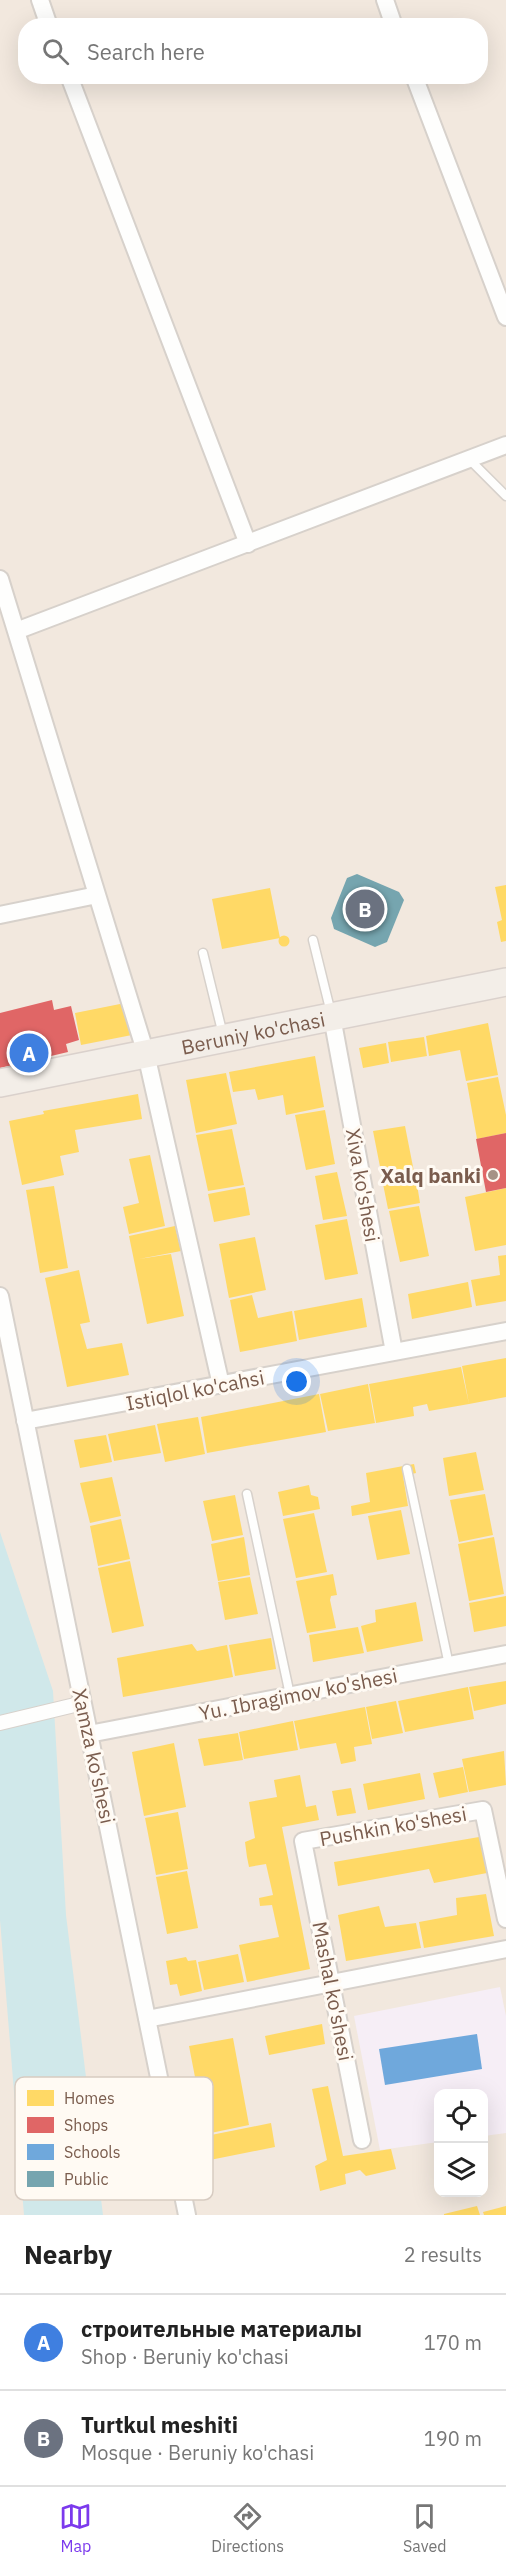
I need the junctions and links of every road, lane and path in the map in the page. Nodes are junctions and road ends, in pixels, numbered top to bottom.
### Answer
1 (40, 0) edge
2 (385, 0) edge
3 (46, 18) edge
4 (391, 18) edge
5 (72, 84) edge
6 (417, 84) edge
7 (506, 316) edge
8 (506, 445) edge
9 (469, 459) junction
10 (506, 496) edge
11 (248, 544) junction
12 (0, 579) edge
13 (16, 632) junction
14 (97, 895) junction
15 (0, 915) edge
16 (314, 940) dead end
17 (203, 953) dead end
18 (506, 982) edge
19 (332, 1017) junction
20 (224, 1038) junction
21 (146, 1054) junction
22 (0, 1083) edge
23 (0, 1296) edge
24 (506, 1331) edge
25 (394, 1352) junction
26 (221, 1385) junction
27 (26, 1421) junction
28 (407, 1469) dead end
29 (247, 1494) dead end
30 (506, 1654) edge
31 (449, 1665) junction
32 (290, 1695) junction
33 (83, 1703) junction
34 (0, 1723) edge
35 (89, 1734) junction
36 (303, 1841) joint
37 (506, 1919) edge
38 (506, 1949) edge
39 (332, 1983) junction
40 (147, 2019) junction
41 (159, 2077) edge
42 (362, 2140) dead end
43 (184, 2200) edge
44 (187, 2215) edge

1 - 3 street
2 - 4 street
5 - 11 street
6 - 7 street
8 - 9 street
9 - 10 lane
9 - 11 street
11 - 13 street
12 - 13 street
13 - 14 street
14 - 15 street
14 - 21 street
16 - 19 lane
17 - 20 lane
18 - 19 main road, Beruniy ko'chasi
19 - 20 main road, Beruniy ko'chasi
19 - 25 street, Xiva ko'shesi
20 - 21 main road, Beruniy ko'chasi
21 - 22 main road, Beruniy ko'chasi
21 - 26 street
23 - 27 street, Xamza ko'shesi
24 - 25 street, Istiqlol ko'cahsi
25 - 26 street, Istiqlol ko'cahsi
26 - 27 street, Istiqlol ko'cahsi
27 - 33 street, Xamza ko'shesi
28 - 31 lane
29 - 32 lane
30 - 31 street, Yu. Ibragimov ko'shesi
31 - 32 street, Yu. Ibragimov ko'shesi
32 - 35 street, Yu. Ibragimov ko'shesi
33 - 34 street
33 - 35 street, Xamza ko'shesi
35 - 40 street, Xamza ko'shesi
36 - 37 street, Pushkin ko'shesi
36 - 39 street, Mashal ko'shesi
38 - 39 street
39 - 40 street
39 - 42 street, Mashal ko'shesi
40 - 41 street, Xamza ko'shesi
43 - 44 street, Xamza ko'shesi

